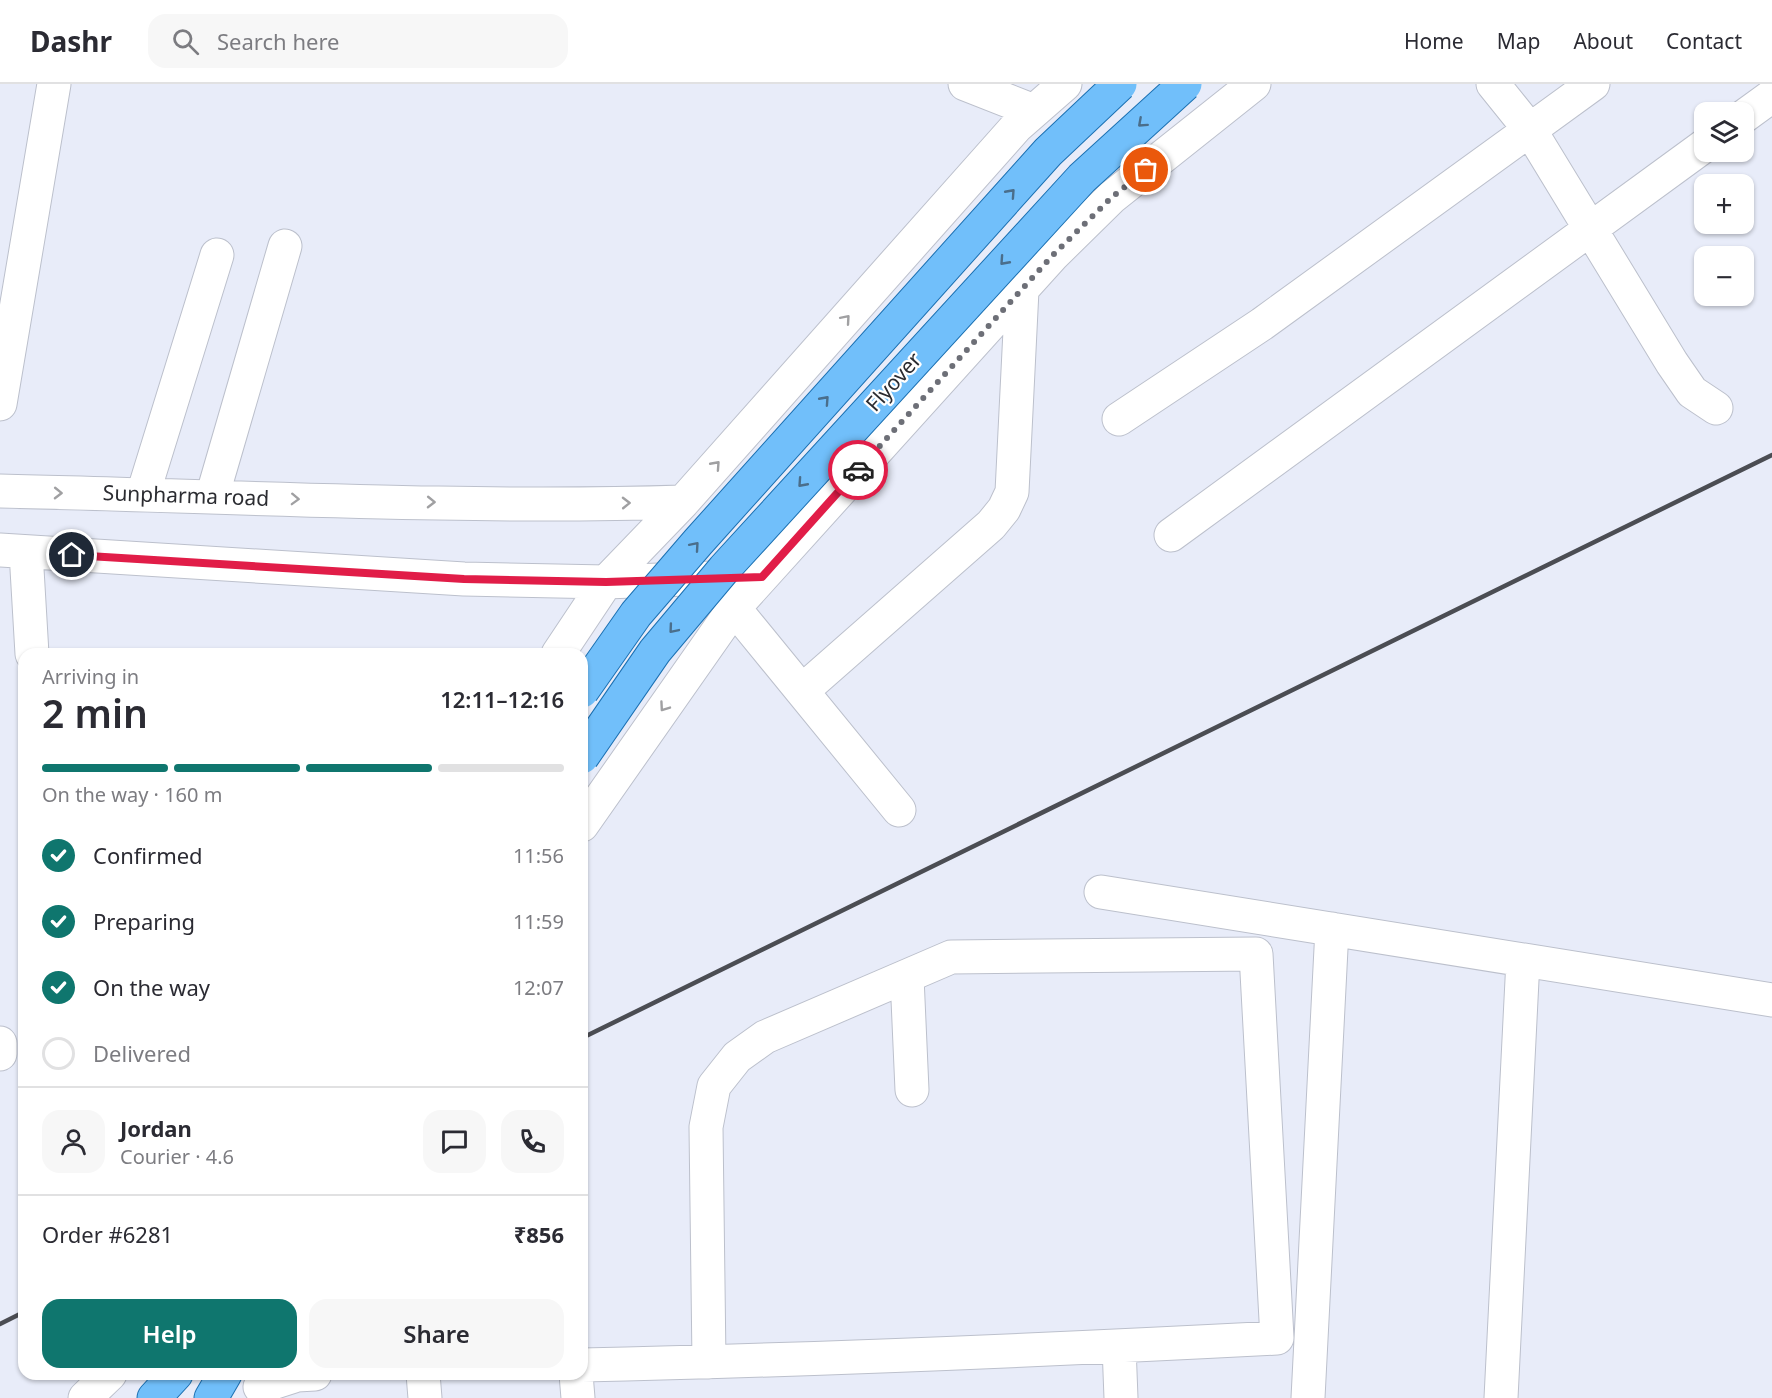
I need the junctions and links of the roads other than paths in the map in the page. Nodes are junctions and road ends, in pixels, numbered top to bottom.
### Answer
1 (54, 84) edge
2 (965, 84) edge
3 (1065, 84) edge
4 (1120, 84) edge
5 (1185, 84) edge
6 (1254, 84) edge
7 (1493, 84) edge
8 (1593, 84) edge
9 (1034, 111) junction
10 (1530, 130) junction
11 (1694, 153) edge
12 (1590, 229) junction
13 (14, 235) edge
14 (285, 246) dead end
15 (217, 255) dead end
16 (1022, 290) junction
17 (0, 404) edge
18 (1716, 408) dead end
19 (1119, 419) dead end
20 (0, 491) edge
21 (143, 494) junction
22 (212, 497) junction
23 (683, 502) junction
24 (1171, 535) dead end
25 (13, 551) edge
26 (762, 577) junction
27 (606, 582) junction
28 (734, 608) junction
29 (31, 648) edge
30 (562, 648) edge
31 (588, 682) edge
32 (802, 691) junction
33 (588, 748) edge
34 (899, 810) dead end
35 (588, 816) edge
36 (1101, 892) dead end
37 (1332, 929) junction
38 (1523, 960) junction
39 (907, 977) junction
40 (1772, 1000) edge
41 (0, 1042) edge
42 (0, 1054) edge
43 (912, 1090) dead end
44 (1119, 1346) junction
45 (709, 1362) junction
46 (588, 1365) edge
47 (104, 1380) edge
48 (170, 1380) edge
49 (222, 1380) edge
50 (280, 1380) edge
51 (423, 1380) edge
52 (576, 1380) edge
53 (259, 1386) edge
54 (85, 1398) edge
55 (154, 1398) edge
56 (211, 1398) edge
57 (424, 1398) edge
58 (578, 1398) edge
59 (1121, 1398) edge
60 (1308, 1398) edge
61 (1501, 1398) edge

1 - 13 street
2 - 9 street
3 - 9 street
31 -> 4 main road, Flyover, bridge
5 -> 33 main road, Flyover, bridge
6 - 16 street
7 - 10 street
8 - 10 street
23 -> 9 street
10 - 12 street
10 - 19 street
11 - 12 street
12 - 18 street
12 - 24 street
13 - 17 street
14 - 22 street
15 - 21 street
16 - 26 street
16 - 32 street
20 -> 21 street, Sunpharma road
21 - 22 street, Sunpharma road
22 -> 23 street, Sunpharma road
23 - 27 street
25 - 27 street
25 - 29 street
26 - 27 street
26 - 28 street
27 - 30 street
28 - 32 street
28 -> 35 street
32 - 34 street
36 - 37 street
37 - 38 street
37 - 60 street
38 - 40 street
38 - 61 street
39 - 43 street
39 - 44 street
39 - 45 street
41 - 42 street
44 - 45 street
44 - 59 street
45 - 46 street
47 - 54 street
48 - 55 main road
49 - 56 main road
50 - 53 street
51 - 57 street
52 - 58 street

